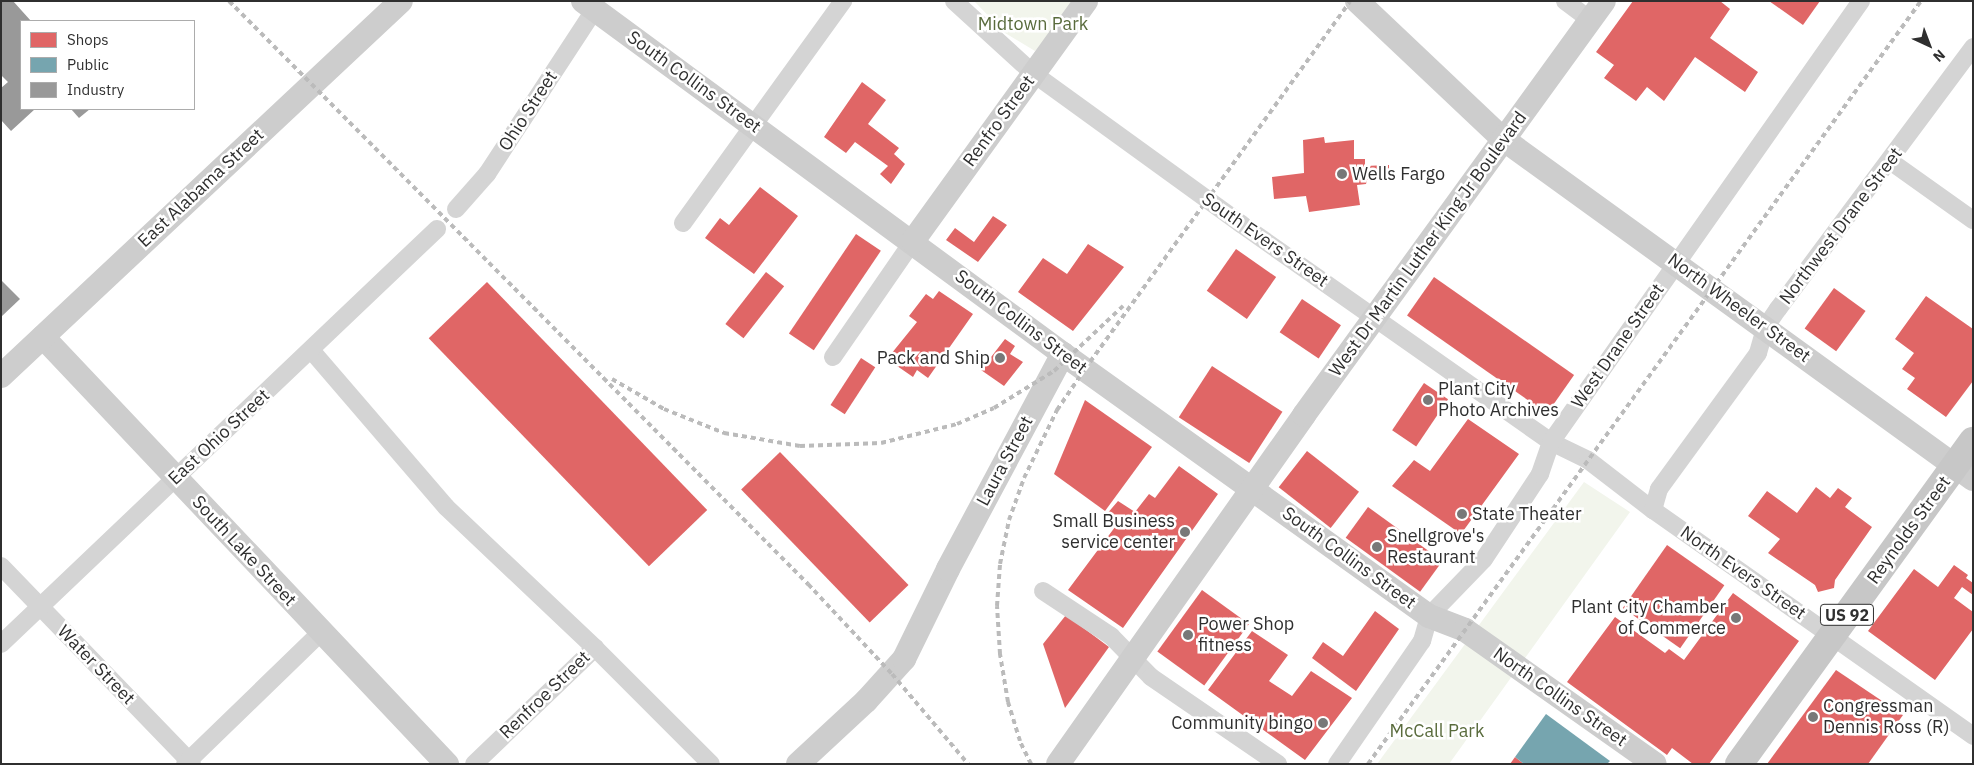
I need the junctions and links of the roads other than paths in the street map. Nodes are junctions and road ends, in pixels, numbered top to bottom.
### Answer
1 (401, 1) edge
2 (843, 1) edge
3 (954, 1) edge
4 (1086, 1) edge
5 (1357, 1) edge
6 (1564, 1) edge
7 (1861, 1) edge
8 (589, 5) edge
9 (1597, 10) edge
10 (1973, 47) edge
11 (1034, 74) junction
12 (755, 126) junction
13 (1503, 139) junction
14 (1890, 161) junction
15 (456, 209) dead end
16 (1973, 220) edge
17 (683, 223) dead end
18 (437, 229) dead end
19 (913, 241) junction
20 (1677, 263) junction
21 (1376, 318) junction
22 (1766, 328) junction
23 (43, 337) junction
24 (311, 350) junction
25 (1063, 354) junction
26 (833, 358) dead end
27 (1, 376) edge
28 (1973, 441) edge
29 (1551, 442) junction
30 (1588, 460) joint
31 (1964, 473) edge
32 (175, 478) junction
33 (1254, 489) junction
34 (1653, 510) junction
35 (1, 566) edge
36 (1043, 591) dead end
37 (39, 606) junction
38 (1429, 616) junction
39 (1465, 630) joint
40 (321, 632) junction
41 (1832, 635) junction
42 (1, 644) edge
43 (595, 648) junction
44 (1132, 656) junction
45 (1973, 736) edge
46 (188, 763) edge
47 (447, 764) edge
48 (474, 764) edge
49 (711, 764) edge
50 (798, 764) edge
51 (1058, 764) edge
52 (1278, 764) edge
53 (1337, 764) edge
54 (1655, 764) edge
55 (1739, 764) edge

1 - 23 street, East Alabama Street
2 - 12 street
3 - 11 street, South Evers Street
4 - 11 street, Renfro Street
5 - 13 street, North Wheeler Street
6 - 9 street
7 - 20 street, West Drane Street
8 - 12 street, South Collins Street
8 - 15 street, Ohio Street
9 - 13 street, West Dr Martin Luther King Jr Boulevard
10 - 14 street, Northwest Drane Street
11 - 19 street, Renfro Street
11 - 21 street, South Evers Street
12 - 17 street
12 - 19 street, South Collins Street
13 - 20 street, North Wheeler Street
13 - 21 street, West Dr Martin Luther King Jr Boulevard
14 - 16 street
14 - 22 street, Northwest Drane Street
18 - 24 street, East Ohio Street
19 - 25 street, South Collins Street
19 - 26 street
20 - 22 street, North Wheeler Street
20 - 29 street, West Drane Street
21 - 29 street, South Evers Street
21 - 33 street, West Dr Martin Luther King Jr Boulevard
22 - 31 street, North Wheeler Street
22 - 34 street, Northwest Drane Street
23 - 27 street, East Alabama Street
23 - 32 street, South Lake Street
24 - 32 street, East Ohio Street
24 - 43 street
25 - 33 street, South Collins Street
25 - 50 street, Laura Street
28 - 31 main road, Reynolds Street / US 92
29 - 30 street, South Evers Street
29 - 38 street, West Drane Street
30 - 34 street, North Evers Street
31 - 41 main road, Reynolds Street / US 92
32 - 37 street, East Ohio Street
32 - 40 street, South Lake Street
33 - 38 street, South Collins Street
33 - 44 street, West Dr Martin Luther King Jr Boulevard
34 - 41 street, North Evers Street
35 - 37 street, Water Street
36 - 44 street
37 - 42 street, East Ohio Street
37 - 46 street, Water Street
38 - 39 street, South Collins Street
38 - 53 street
39 - 54 street, North Collins Street
40 - 46 street
40 - 47 street, South Lake Street
41 - 45 street, North Evers Street
41 - 55 main road, Reynolds Street / US 92
43 - 48 street, Renfroe Street
43 - 49 street
44 - 51 street, West Dr Martin Luther King Jr Boulevard
44 - 52 street

